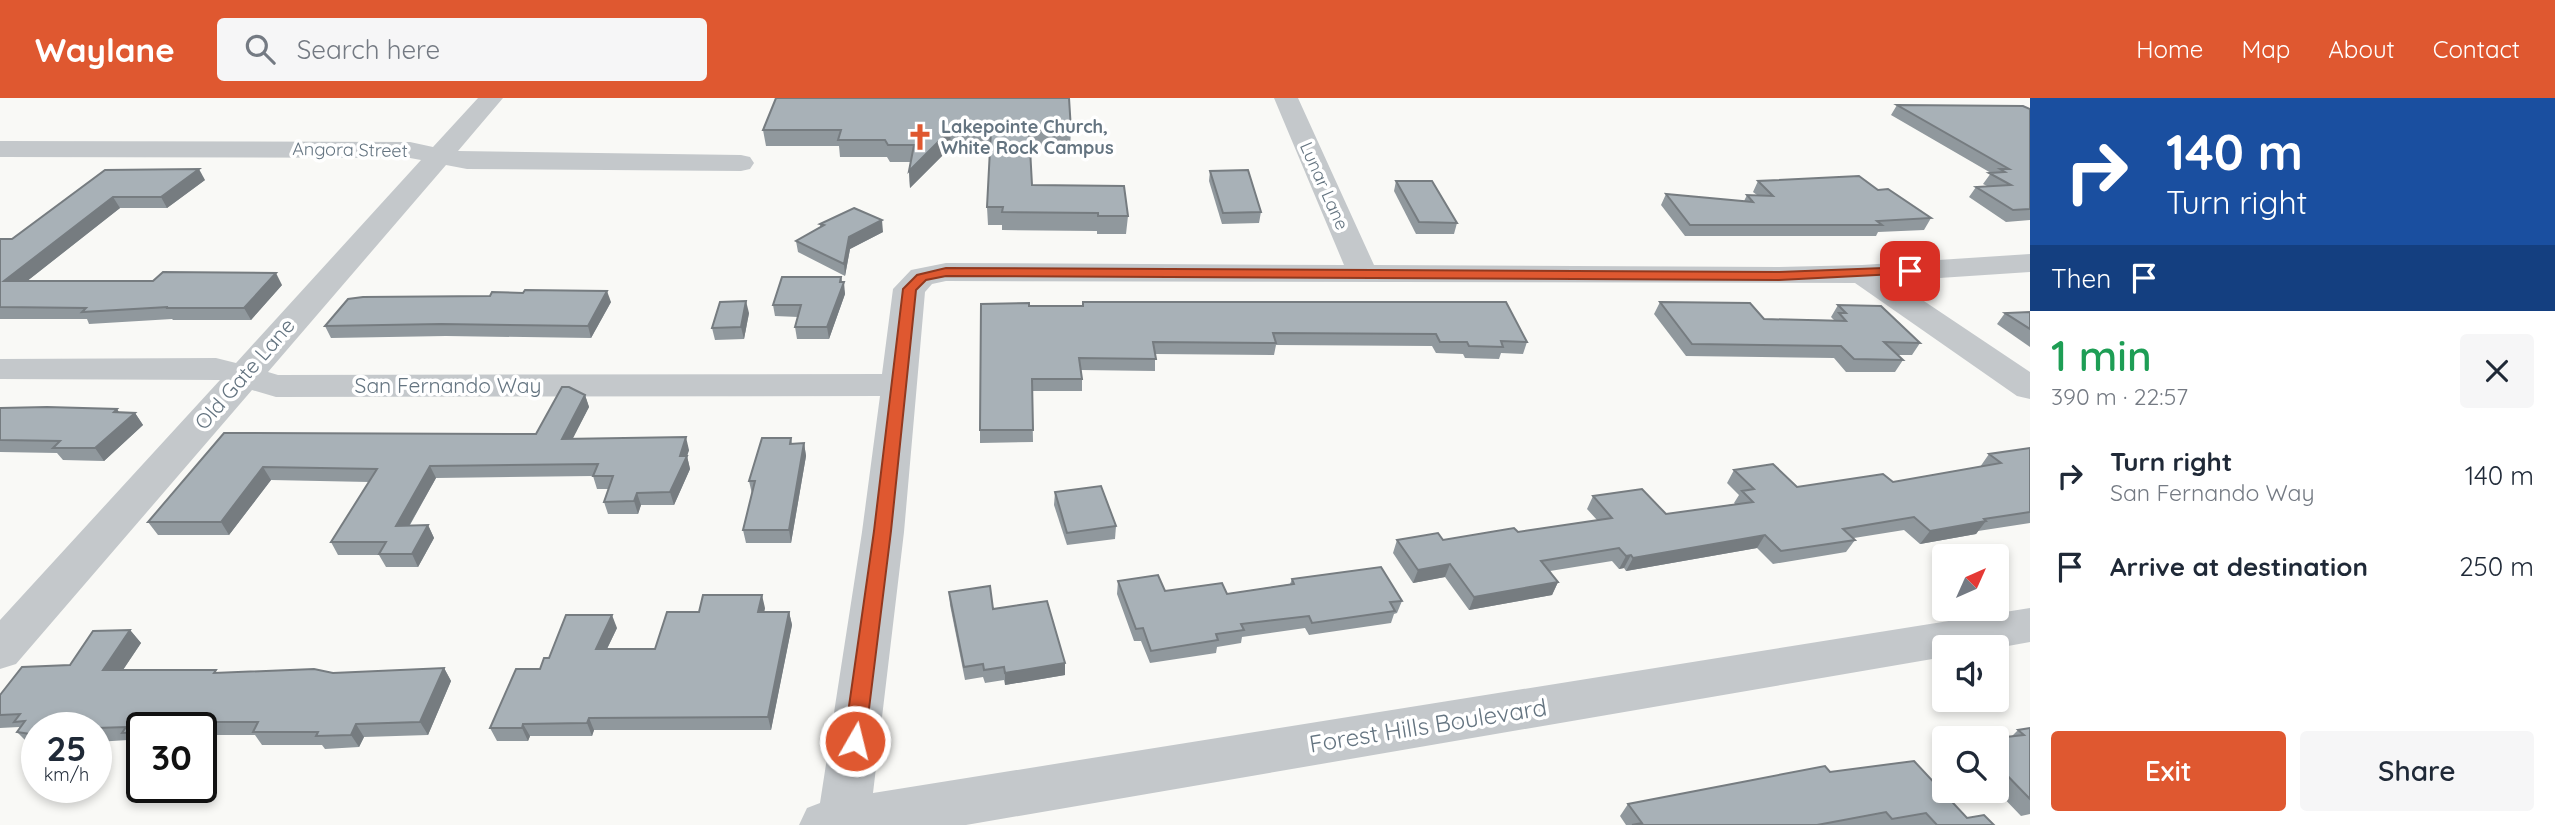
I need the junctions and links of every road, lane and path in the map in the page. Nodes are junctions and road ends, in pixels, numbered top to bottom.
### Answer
1 (491, 98) edge
2 (1286, 98) edge
3 (0, 149) edge
4 (440, 156) junction
5 (741, 163) dead end
6 (2030, 263) edge
7 (1363, 274) junction
8 (1862, 274) junction
9 (0, 369) edge
10 (243, 376) junction
11 (899, 385) junction
12 (2030, 388) edge
13 (2030, 625) edge
14 (0, 651) edge
15 (835, 824) edge

1 - 4 street, Old Gate Lane
2 - 7 street, Lunar Lane
3 - 4 street, Angora Street
4 - 5 street, Angora Street
4 - 10 street, Old Gate Lane
6 - 8 street
7 - 8 street
7 - 11 street
8 - 12 street
9 - 10 street, San Fernando Way
10 - 11 street, San Fernando Way
10 - 14 street, Old Gate Lane
11 - 15 street
13 - 15 street, Forest Hills Boulevard

